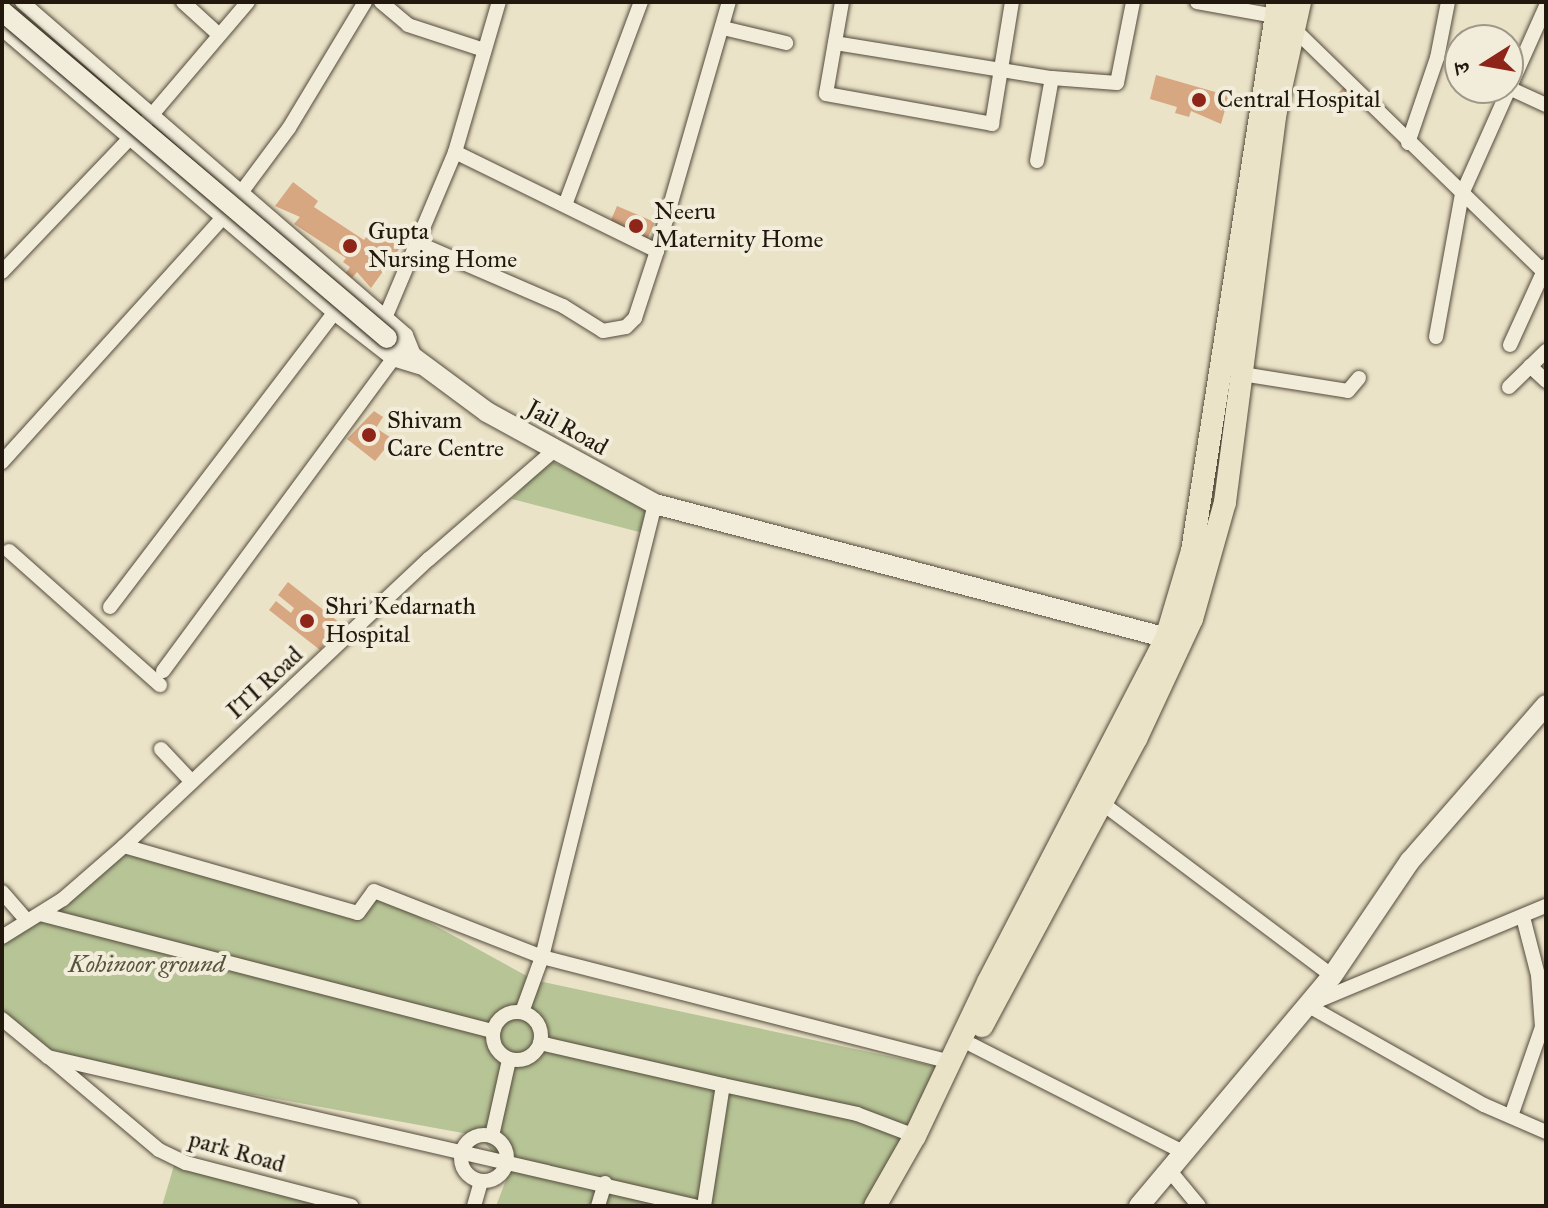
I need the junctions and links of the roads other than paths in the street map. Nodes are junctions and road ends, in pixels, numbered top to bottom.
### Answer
1 (22, 2) edge
2 (183, 2) edge
3 (248, 2) edge
4 (365, 2) edge
5 (381, 2) edge
6 (499, 2) edge
7 (641, 2) edge
8 (729, 2) edge
9 (842, 2) edge
10 (1012, 2) edge
11 (1133, 2) edge
12 (1197, 2) edge
13 (1300, 2) edge
14 (1448, 2) edge
15 (1546, 6) edge
16 (1276, 9) edge
17 (2, 11) edge
18 (723, 28) junction
19 (2, 29) edge
20 (1294, 29) junction
21 (218, 34) junction
22 (786, 43) dead end
23 (835, 43) junction
24 (484, 50) junction
25 (1524, 55) edge
26 (1001, 67) junction
27 (1052, 78) junction
28 (1524, 95) edge
29 (1502, 104) edge
30 (1546, 105) edge
31 (150, 117) junction
32 (129, 139) junction
33 (1408, 143) junction
34 (455, 152) junction
35 (1037, 161) dead end
36 (240, 194) junction
37 (1462, 194) junction
38 (565, 205) junction
39 (220, 221) junction
40 (415, 242) junction
41 (657, 251) junction
42 (1545, 270) edge
43 (2, 272) edge
44 (334, 313) junction
45 (386, 328) junction
46 (1436, 337) dead end
47 (1510, 345) dead end
48 (1546, 351) edge
49 (393, 359) junction
50 (423, 365) junction
51 (1530, 366) junction
52 (1242, 374) junction
53 (1359, 378) dead end
54 (1546, 381) edge
55 (1509, 387) dead end
56 (552, 452) junction
57 (2, 462) edge
58 (655, 504) junction
59 (4, 552) edge
60 (110, 607) dead end
61 (1174, 640) junction
62 (1546, 705) edge
63 (161, 749) dead end
64 (192, 782) junction
65 (1102, 803) junction
66 (124, 846) junction
67 (2, 892) edge
68 (1546, 906) edge
69 (1523, 917) junction
70 (33, 918) junction
71 (2, 937) edge
72 (542, 957) junction
73 (1332, 976) junction
74 (1307, 1005) junction
75 (522, 1012) junction
76 (2, 1019) edge
77 (493, 1031) junction
78 (540, 1043) junction
79 (972, 1045) junction
80 (48, 1057) junction
81 (509, 1060) junction
82 (950, 1062) junction
83 (723, 1085) junction
84 (1511, 1116) junction
85 (1546, 1132) edge
86 (492, 1136) junction
87 (915, 1136) junction
88 (463, 1151) junction
89 (1181, 1151) junction
90 (507, 1161) junction
91 (1170, 1171) junction
92 (481, 1181) junction
93 (605, 1183) junction
94 (351, 1206) edge
95 (474, 1206) edge
96 (598, 1206) edge
97 (694, 1206) edge
98 (704, 1206) edge
99 (875, 1206) edge
100 (1139, 1206) edge
101 (1199, 1206) edge

1 - 31 street
2 - 21 street
3 - 21 street
4 - 36 street
5 - 24 street
6 - 24 street
7 - 38 street
8 - 18 street
9 - 23 street
10 - 26 street
11 - 27 street
12 - 16 street
13 - 20 main road
14 - 33 street
15 - 25 street
16 - 20 street
16 - 61 main road
17 - 45 street, Jail Road, bridge
18 - 22 street
18 - 41 street
19 - 32 street
20 - 33 street
20 - 52 main road
21 - 31 street
23 - 26 street
23 - 26 street
24 - 34 street
26 - 27 street
27 - 35 street
28 - 30 street
29 - 37 street
31 - 32 street
31 - 36 street
32 - 39 street
32 - 43 street
33 - 37 street
34 - 38 street
34 - 40 street
36 - 45 street
37 - 42 street
37 - 46 street
38 - 41 street
39 - 44 street
39 - 57 street
40 - 41 street
40 - 45 street
42 - 47 street
44 - 49 street
44 - 60 street
45 - 50 street, Jail Road
48 - 51 street
49 - 50 street
49 - 59 street
50 - 56 street, Jail Road
51 - 54 street
51 - 55 street
52 - 53 street
52 - 61 main road
56 - 58 street, Jail Road
56 - 64 street, ITI Road
58 - 61 street, Jail Road
58 - 72 street
61 - 65 main road
61 - 82 main road
62 - 73 street
63 - 64 street
64 - 66 street, ITI Road
65 - 73 street
65 - 79 main road
66 - 70 street, ITI Road
66 - 72 street
67 - 70 street
68 - 69 street
69 - 74 street
69 - 84 street
70 - 71 street, ITI Road
70 - 77 street
72 - 75 street
72 - 82 street
73 - 74 street
74 - 84 street
74 - 89 street
75 - 77 street
75 - 78 street
76 - 80 street, park Road
77 - 81 street
78 - 81 street
78 - 83 street
79 - 82 main road
79 - 89 street
80 - 88 street
80 - 94 street, park Road
81 - 86 street
82 - 87 main road
83 - 87 street
83 - 98 street
84 - 85 street
86 - 88 street
86 - 90 street
87 - 99 main road
88 - 90 street
88 - 92 street
89 - 91 street
90 - 92 street
90 - 93 street
91 - 100 street
91 - 101 street
92 - 95 street
93 - 96 street
93 - 97 street

